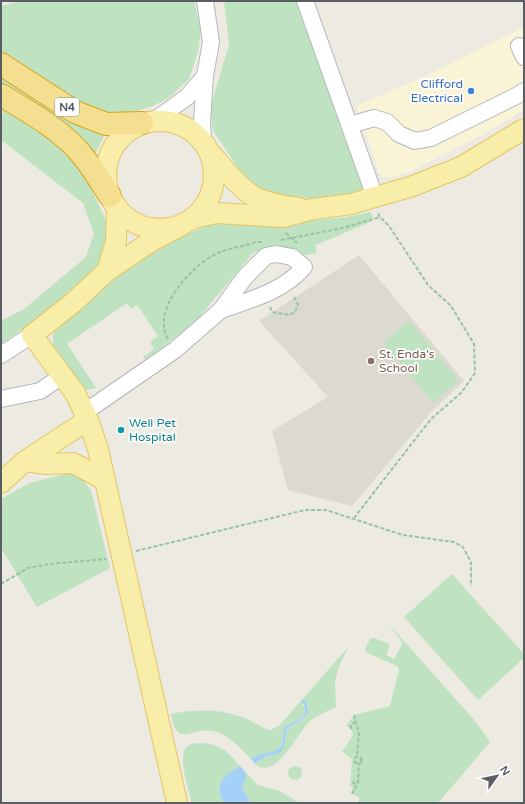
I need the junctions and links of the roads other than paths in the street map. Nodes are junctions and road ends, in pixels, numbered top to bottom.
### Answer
1 (205, 1) edge
2 (305, 1) edge
3 (1, 64) edge
4 (205, 76) junction
5 (524, 91) edge
6 (1, 95) edge
7 (149, 122) junction
8 (350, 125) junction
9 (524, 129) edge
10 (206, 147) junction
11 (375, 197) junction
12 (113, 202) junction
13 (312, 209) junction
14 (188, 222) junction
15 (107, 271) junction
16 (221, 310) junction
17 (32, 335) junction
18 (1, 355) edge
19 (62, 376) junction
20 (1, 399) edge
21 (86, 416) junction
22 (25, 461) junction
23 (104, 480) junction
24 (1, 483) edge
25 (177, 803) edge

1 - 4 street
2 - 8 street
3 - 7 highway, N4
4 - 7 street
4 - 10 street
5 - 8 street
6 - 12 highway, N4
7 - 10 main road
7 - 12 main road
8 - 11 street
9 - 11 main road
10 - 13 main road
10 - 14 main road
11 - 13 main road
12 - 14 main road
12 - 15 main road
13 - 14 main road
14 - 15 main road
15 - 17 main road
16 - 16 street
16 - 21 street
17 - 18 street
17 - 19 main road
19 - 20 street
19 - 21 main road
21 - 22 main road
21 - 23 main road
22 - 23 main road
22 - 24 main road
23 - 25 main road

